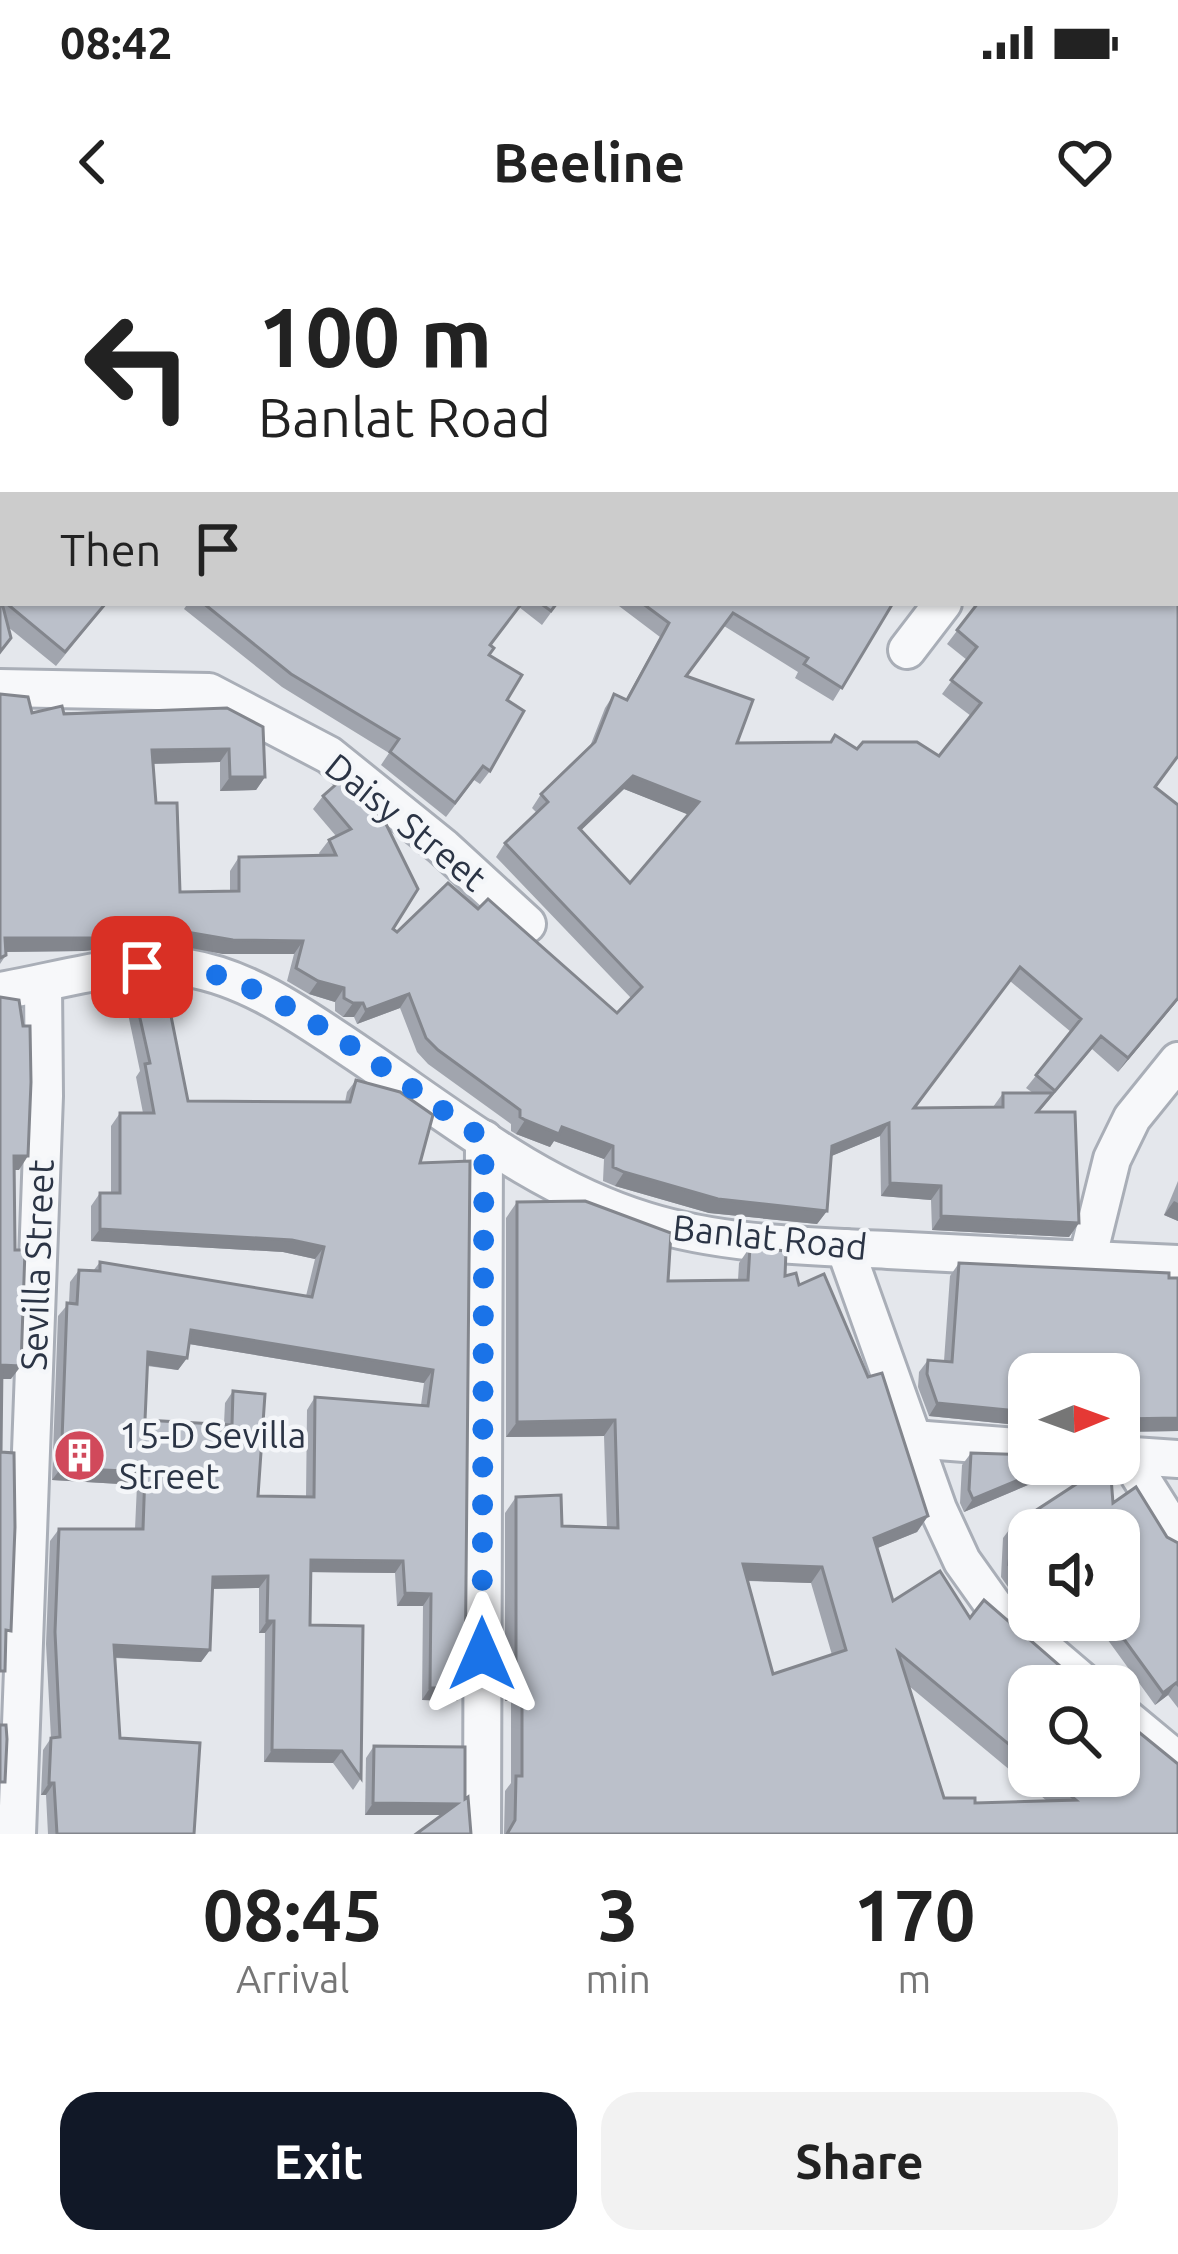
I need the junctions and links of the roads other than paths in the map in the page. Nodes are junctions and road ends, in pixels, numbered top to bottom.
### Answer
1 (941, 606) edge
2 (907, 650) dead end
3 (0, 688) edge
4 (527, 924) dead end
5 (44, 984) junction
6 (0, 991) edge
7 (1178, 1061) edge
8 (484, 1139) junction
9 (845, 1248) junction
10 (1087, 1260) junction
11 (1178, 1264) edge
12 (913, 1438) junction
13 (1008, 1446) edge
14 (1140, 1457) edge
15 (1178, 1460) edge
16 (1140, 1481) edge
17 (1178, 1538) edge
18 (1063, 1665) edge
19 (1140, 1729) edge
20 (1178, 1761) edge
21 (17, 1834) edge
22 (482, 1834) edge

1 - 2 street
3 - 4 street, Daisy Street
5 - 6 street, Banlat Road
5 - 8 street, Banlat Road
5 - 21 street, Sevilla Street
7 - 10 street
8 - 9 street, Banlat Road
8 - 22 street
9 - 10 street, Banlat Road
9 - 12 street
10 - 11 street, Banlat Road
12 - 13 street
12 - 18 street
14 - 15 street
16 - 17 street
19 - 20 street

